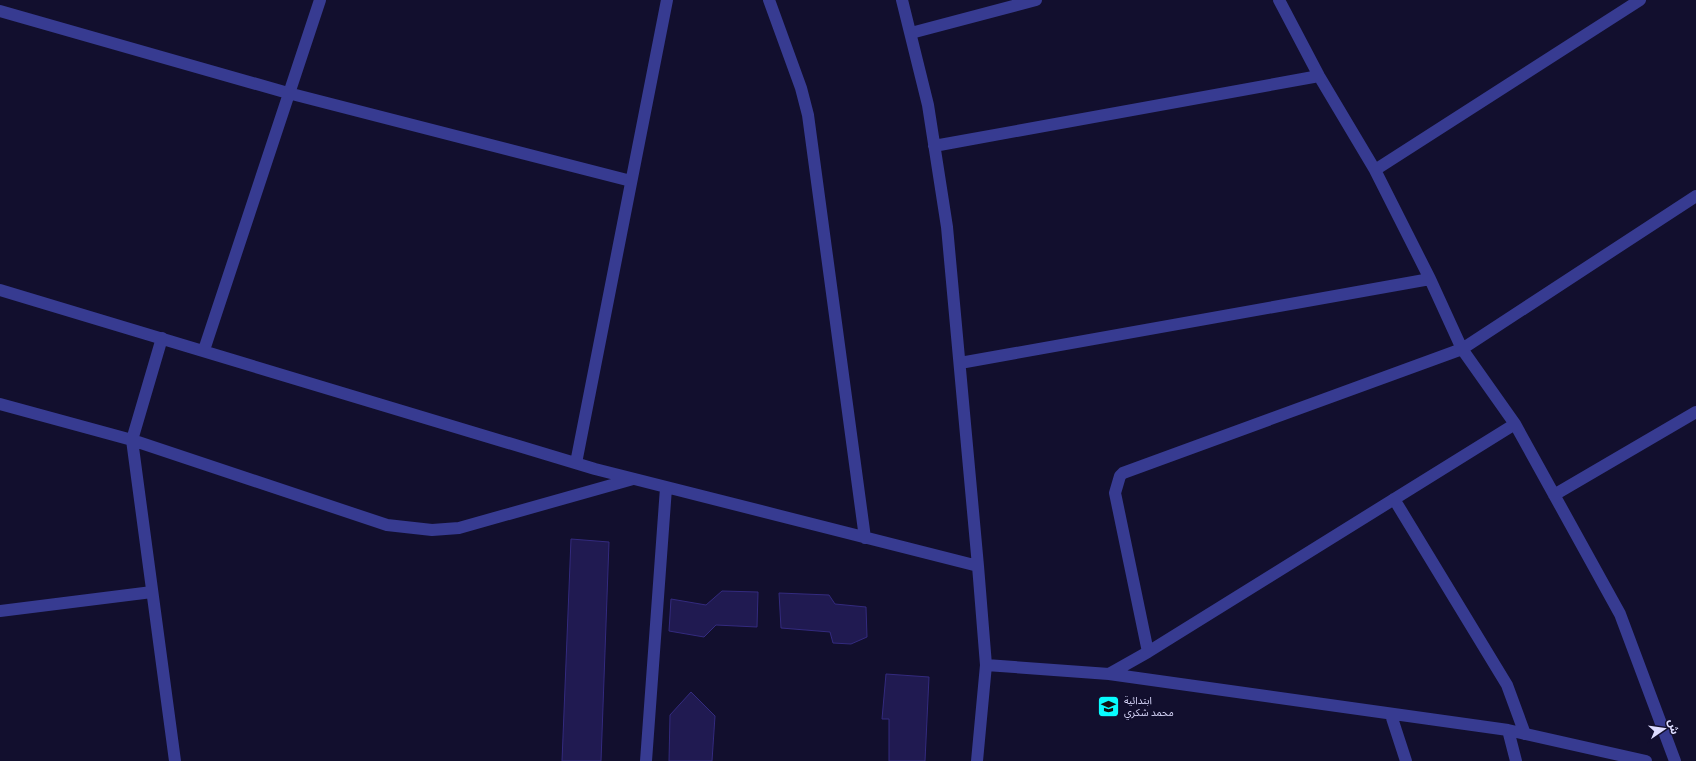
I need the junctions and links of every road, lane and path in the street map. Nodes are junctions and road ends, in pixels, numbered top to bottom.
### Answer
1 (320, 0) edge
2 (667, 0) edge
3 (769, 0) edge
4 (902, 0) edge
5 (1036, 0) edge
6 (1279, 0) edge
7 (1640, 0) edge
8 (0, 11) edge
9 (910, 33) junction
10 (1319, 76) junction
11 (288, 93) junction
12 (934, 146) junction
13 (1374, 170) junction
14 (631, 181) junction
15 (1696, 196) edge
16 (1430, 279) junction
17 (0, 290) edge
18 (162, 338) junction
19 (1462, 349) junction
20 (204, 350) junction
21 (960, 363) junction
22 (0, 404) edge
23 (1696, 412) edge
24 (1515, 424) junction
25 (132, 440) junction
26 (576, 463) junction
27 (633, 479) junction
28 (666, 488) junction
29 (1554, 495) junction
30 (1394, 499) junction
31 (865, 538) junction
32 (978, 566) junction
33 (152, 592) junction
34 (0, 611) edge
35 (1148, 652) junction
36 (986, 665) junction
37 (1109, 674) junction
38 (1391, 715) junction
39 (1508, 730) junction
40 (1525, 734) junction
41 (175, 761) edge
42 (646, 761) edge
43 (977, 761) edge
44 (1406, 761) edge
45 (1516, 761) edge
46 (1646, 761) edge
47 (1676, 761) edge

1 - 11 street
2 - 14 street
3 - 31 street
4 - 9 street
5 - 9 street
6 - 10 street
7 - 13 street
8 - 11 street
9 - 12 street
10 - 12 street
10 - 13 street
11 - 14 street
11 - 20 street
12 - 21 street
13 - 16 street
14 - 26 street
15 - 19 street
16 - 19 street
16 - 21 street
17 - 18 street
18 - 20 street
18 - 25 street
19 - 24 street
19 - 35 street
20 - 26 street
21 - 32 street
22 - 25 street
23 - 29 street
24 - 29 street
24 - 30 street
25 - 27 street
25 - 33 street
26 - 27 street
27 - 28 street
28 - 31 street
28 - 42 street
29 - 47 street
30 - 35 street
30 - 40 street
31 - 32 street
32 - 36 street
33 - 34 street
33 - 41 street
35 - 37 street
36 - 37 street
36 - 43 street
37 - 38 street
38 - 39 street
38 - 44 street
39 - 40 street
39 - 45 street
40 - 46 street

